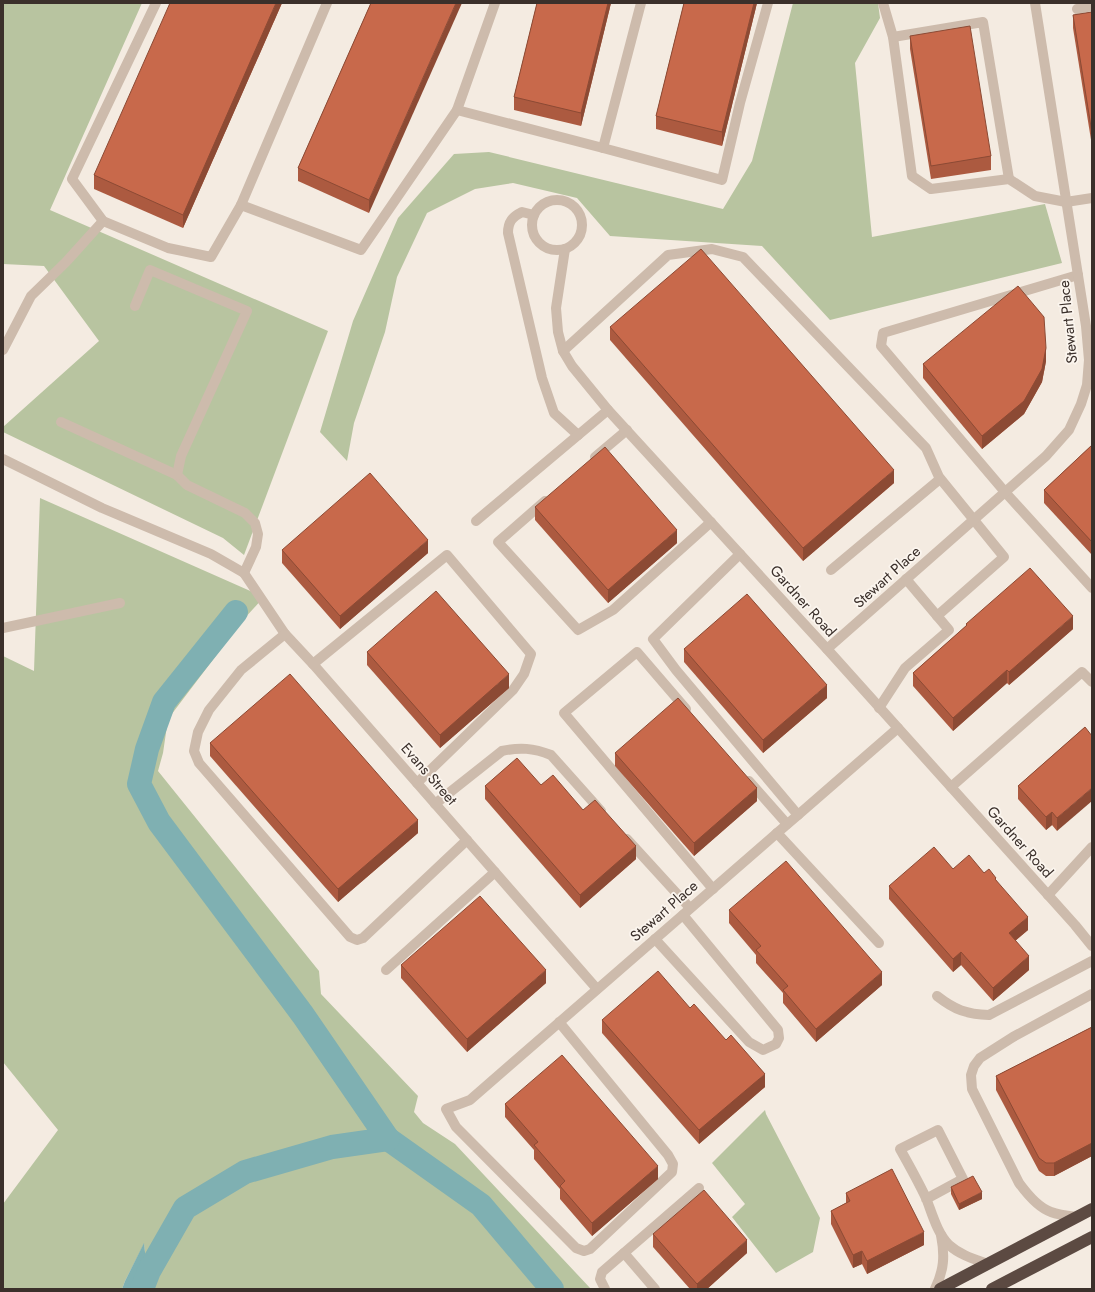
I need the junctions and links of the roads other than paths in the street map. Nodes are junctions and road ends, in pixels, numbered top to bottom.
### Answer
1 (156, 3) edge
2 (327, 3) edge
3 (495, 3) edge
4 (642, 3) edge
5 (768, 3) edge
6 (883, 3) edge
7 (1034, 3) edge
8 (1092, 6) edge
9 (1077, 9) dead end
10 (893, 37) junction
11 (457, 110) junction
12 (603, 148) junction
13 (1009, 180) junction
14 (1092, 198) edge
15 (1066, 202) junction
16 (241, 205) junction
17 (534, 215) junction
18 (103, 221) junction
19 (565, 250) junction
20 (1078, 275) junction
21 (135, 306) dead end
22 (3, 350) edge
23 (563, 351) junction
24 (1089, 381) edge
25 (608, 410) junction
26 (61, 422) dead end
27 (627, 430) junction
28 (578, 435) junction
29 (3, 459) edge
30 (585, 466) edge
31 (177, 475) junction
32 (940, 479) junction
33 (1005, 492) junction
34 (550, 496) edge
35 (974, 519) junction
36 (476, 521) dead end
37 (711, 522) junction
38 (740, 554) junction
39 (831, 570) dead end
40 (244, 573) junction
41 (906, 580) junction
42 (1092, 588) edge
43 (120, 602) dead end
44 (937, 616) junction
45 (3, 628) edge
46 (285, 634) junction
47 (827, 649) junction
48 (313, 664) junction
49 (1092, 682) edge
50 (879, 708) junction
51 (695, 718) edge
52 (898, 728) junction
53 (741, 772) edge
54 (417, 783) junction
55 (951, 787) junction
56 (436, 804) junction
57 (798, 815) junction
58 (610, 820) edge
59 (787, 824) junction
60 (620, 832) edge
61 (777, 833) junction
62 (467, 840) junction
63 (1092, 846) edge
64 (495, 872) junction
65 (713, 889) junction
66 (1048, 896) junction
67 (687, 912) junction
68 (655, 939) junction
69 (878, 943) dead end
70 (1092, 946) edge
71 (1092, 961) edge
72 (386, 970) dead end
73 (597, 989) junction
74 (1092, 994) edge
75 (936, 996) dead end
76 (559, 1022) junction
77 (699, 1188) dead end
78 (926, 1199) junction
79 (1092, 1209) edge
80 (1076, 1217) junction
81 (940, 1232) junction
82 (1092, 1237) edge
83 (624, 1253) junction
84 (988, 1264) junction
85 (605, 1289) edge
86 (655, 1289) edge
87 (935, 1289) edge
88 (940, 1289) edge
89 (992, 1289) edge

1 - 18 street
2 - 16 street
3 - 11 street
4 - 12 street
5 - 12 street
6 - 10 street
7 - 15 street, Stewart Place
8 - 9 street
10 - 13 street
10 - 13 street
11 - 12 street
11 - 16 street
13 - 15 street
14 - 15 street
15 - 20 street, Stewart Place
16 - 18 street
17 - 19 street
17 - 19 street
17 - 28 street
18 - 22 street
19 - 23 street, Gardner Road
20 - 24 street, Stewart Place
20 - 33 street
21 - 31 street
23 - 25 street, Gardner Road
23 - 32 street
24 - 33 street, Stewart Place
25 - 27 street, Gardner Road
25 - 28 street
26 - 31 street
27 - 30 street
27 - 37 street, Gardner Road
28 - 36 street
29 - 40 street
31 - 40 street
32 - 35 street
32 - 39 street
33 - 35 street, Stewart Place
33 - 42 street
34 - 37 street
35 - 41 street, Stewart Place
35 - 44 street
37 - 38 street, Gardner Road
38 - 47 street, Gardner Road
38 - 57 street
40 - 46 street, Evans Street
41 - 44 street
41 - 47 street, Stewart Place
43 - 45 street
44 - 50 street
46 - 48 street, Evans Street
46 - 62 street
47 - 50 street, Gardner Road
48 - 54 street, Evans Street
48 - 54 street
49 - 55 street
50 - 52 street, Gardner Road
51 - 65 street
52 - 55 street, Gardner Road
52 - 57 street, Stewart Place
53 - 59 street
54 - 56 street, Evans Street
55 - 66 street, Gardner Road
56 - 58 street
56 - 62 street, Evans Street
57 - 59 street, Stewart Place
59 - 61 street, Stewart Place
60 - 67 street
61 - 65 street, Stewart Place
61 - 69 street
62 - 64 street, Evans Street
63 - 66 street
64 - 72 street
64 - 73 street, Evans Street
65 - 67 street, Stewart Place
66 - 70 street, Gardner Road
67 - 68 street, Stewart Place
67 - 68 street
68 - 73 street, Stewart Place
71 - 75 street
73 - 76 street, Stewart Place
74 - 80 street
76 - 76 street, Stewart Place
77 - 83 street
78 - 78 street
78 - 81 street
79 - 80 highway
80 - 84 highway
81 - 84 street
81 - 87 street
82 - 89 highway
83 - 85 street
83 - 86 street
84 - 88 highway

